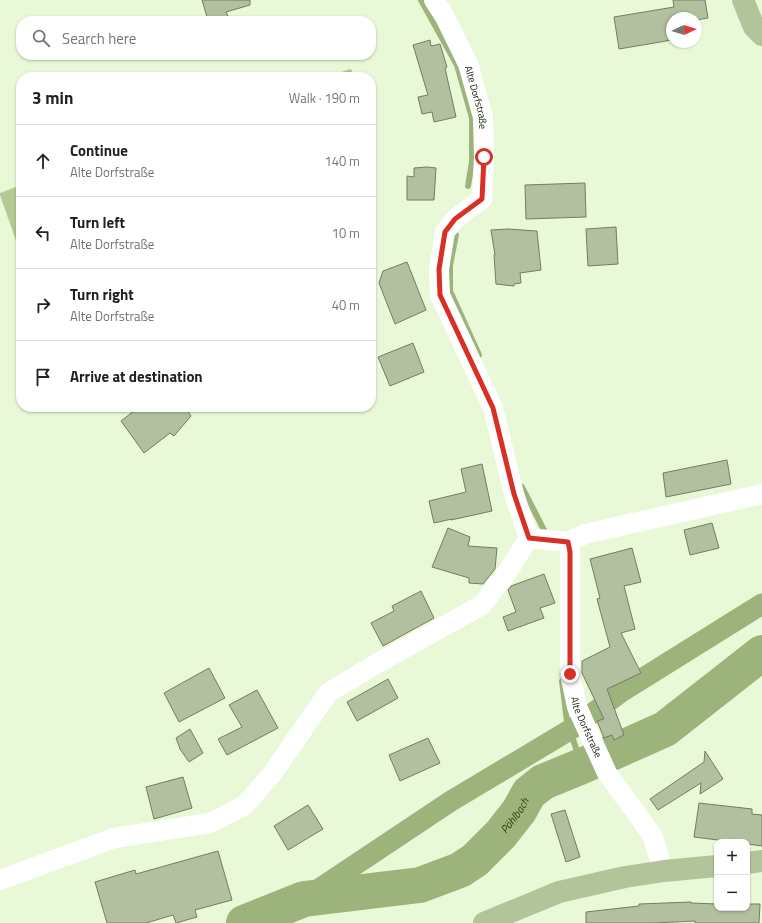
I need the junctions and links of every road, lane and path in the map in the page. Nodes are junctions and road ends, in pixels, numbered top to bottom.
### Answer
1 (434, 0) edge
2 (744, 0) edge
3 (762, 35) edge
4 (762, 494) edge
5 (529, 538) junction
6 (568, 542) junction
7 (762, 861) edge
8 (750, 863) edge
9 (714, 866) edge
10 (664, 871) junction
11 (0, 880) edge
12 (484, 923) edge

1 - 5 street, Alte Dorfstraße
2 - 3 main road
4 - 6 street
5 - 6 street
5 - 11 street
6 - 10 street, Alte Dorfstraße
7 - 8 main road
9 - 10 main road
10 - 12 main road

